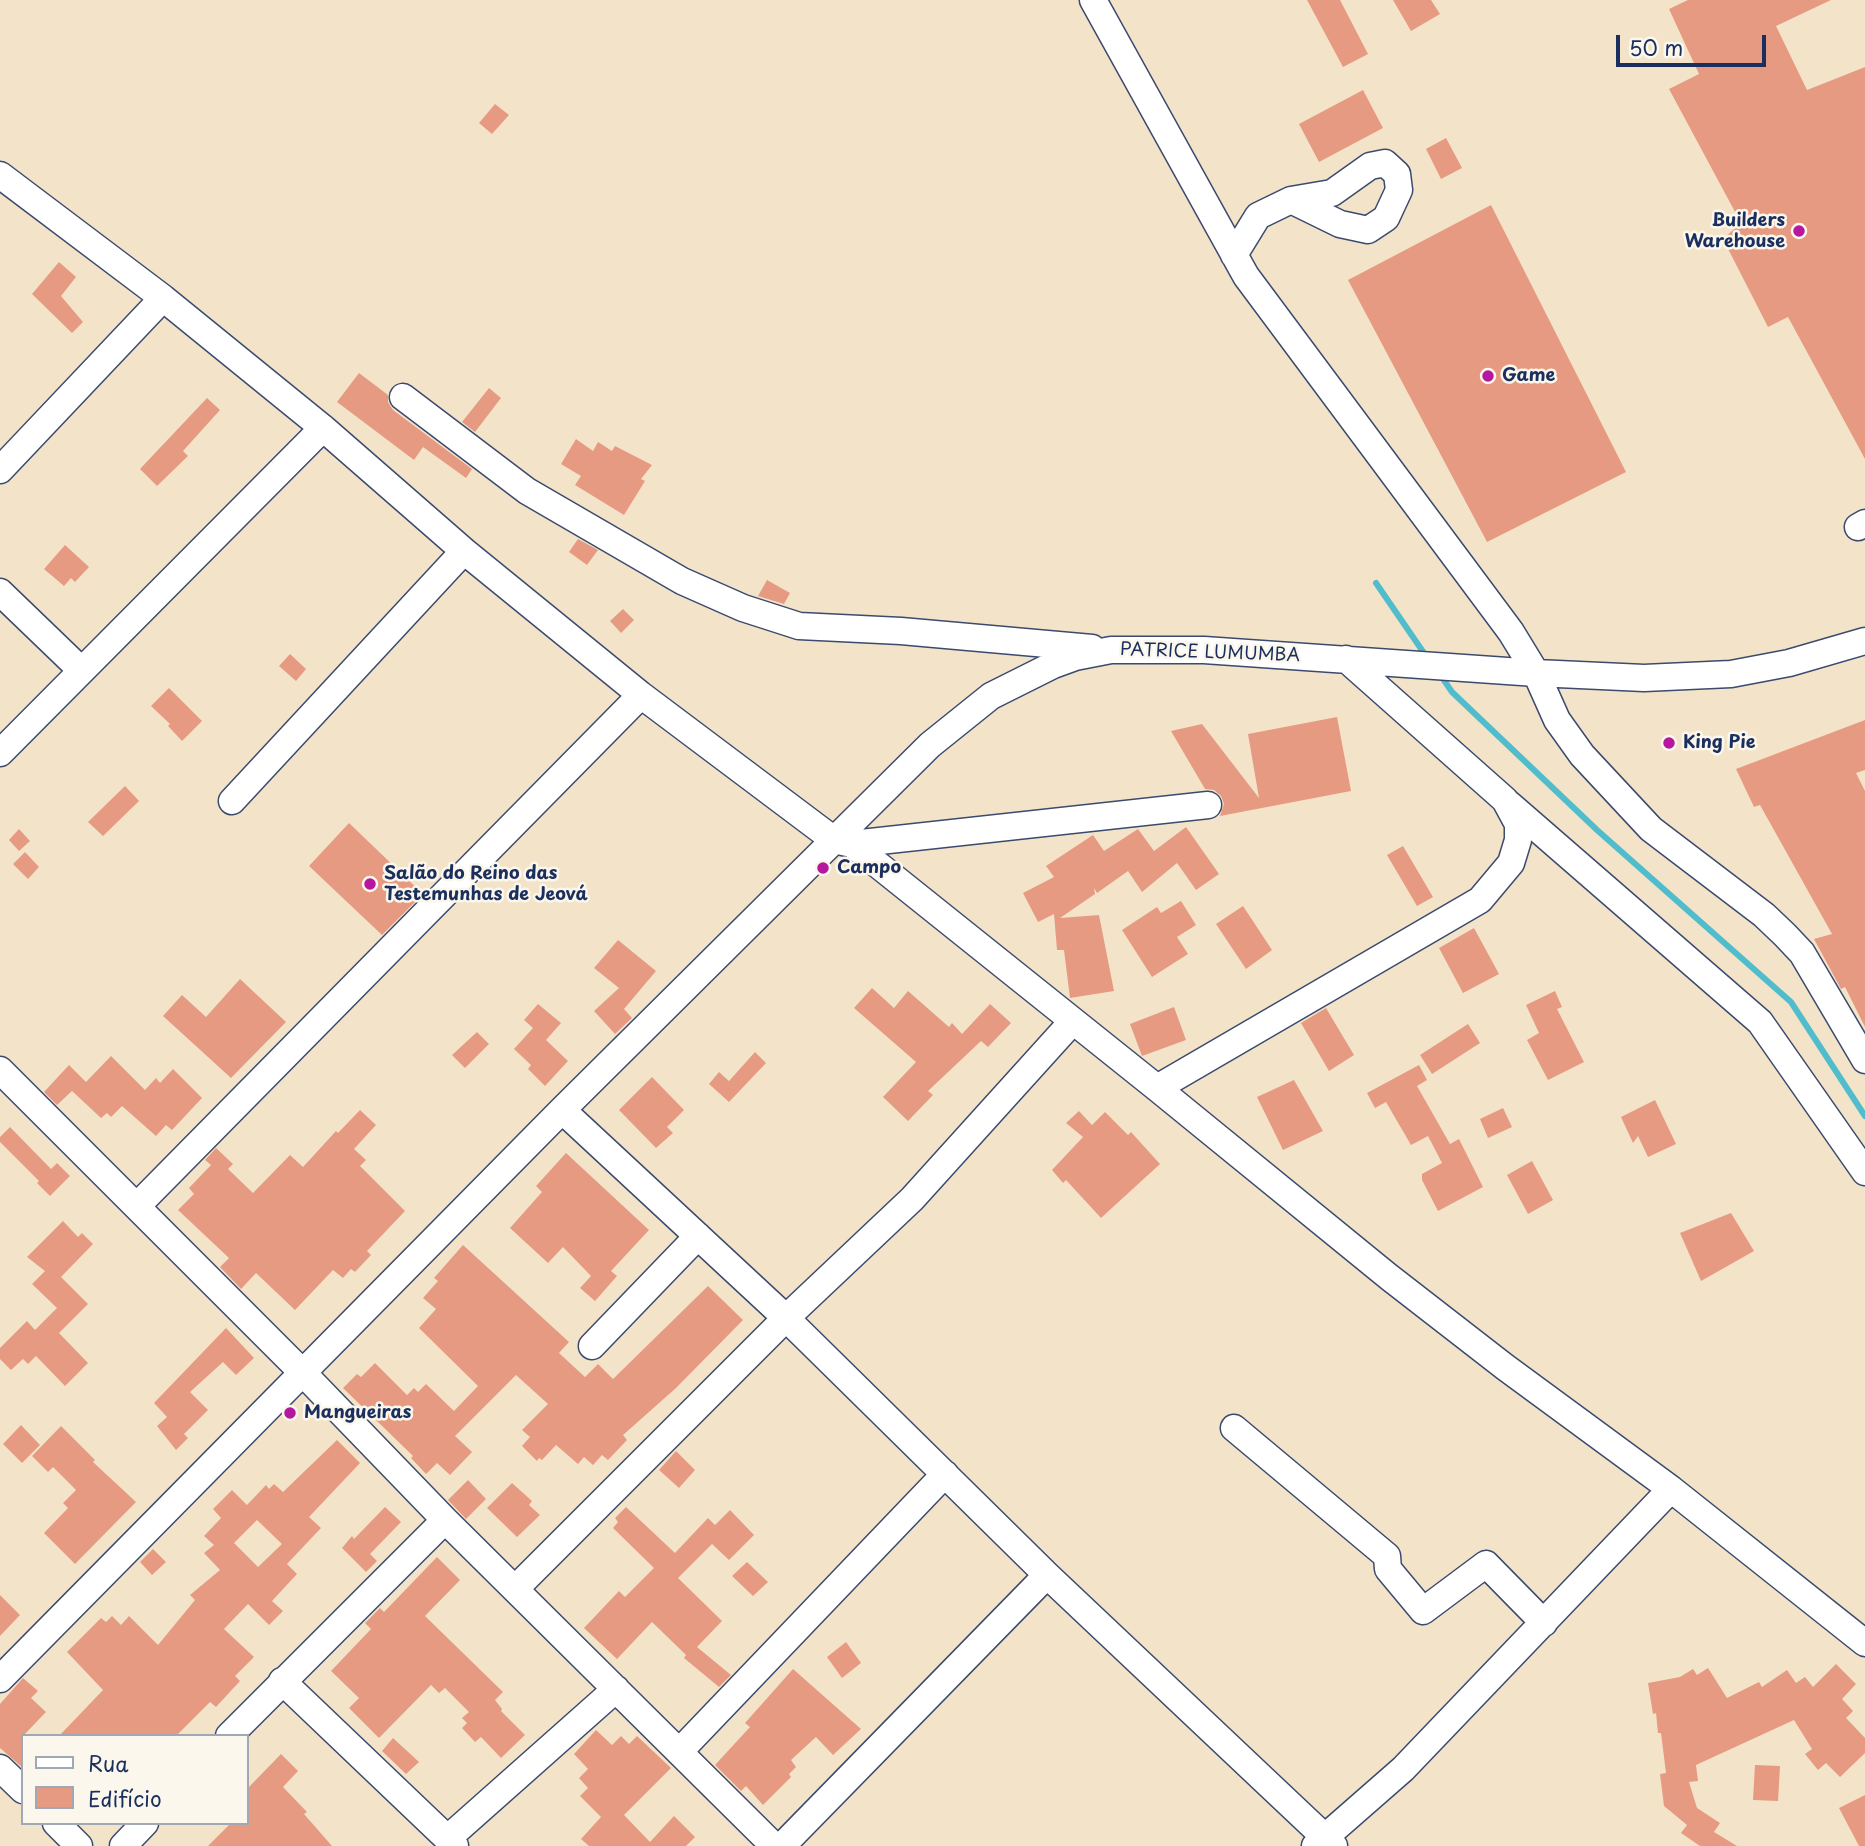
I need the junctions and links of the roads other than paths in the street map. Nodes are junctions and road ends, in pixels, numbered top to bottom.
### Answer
1 (1093, 0) edge
2 (1, 179) edge
3 (1291, 200) dead end
4 (1234, 255) junction
5 (163, 298) junction
6 (403, 397) dead end
7 (323, 428) junction
8 (0, 470) edge
9 (464, 551) junction
10 (0, 592) edge
11 (1865, 641) edge
12 (1115, 650) junction
13 (1346, 659) junction
14 (81, 670) junction
15 (1536, 673) junction
16 (641, 695) junction
17 (0, 752) edge
18 (1505, 800) junction
19 (232, 801) dead end
20 (1208, 806) dead end
21 (843, 842) junction
22 (1072, 1022) junction
23 (1865, 1060) edge
24 (0, 1070) edge
25 (1157, 1088) junction
26 (562, 1110) junction
27 (1865, 1172) edge
28 (137, 1206) junction
29 (698, 1236) junction
30 (786, 1318) junction
31 (592, 1346) dead end
32 (302, 1372) junction
33 (1234, 1428) dead end
34 (946, 1474) junction
35 (1671, 1489) junction
36 (445, 1520) junction
37 (1048, 1575) junction
38 (516, 1589) junction
39 (1544, 1623) junction
40 (1865, 1643) edge
41 (0, 1679) edge
42 (282, 1681) junction
43 (616, 1689) junction
44 (231, 1734) edge
45 (679, 1752) junction
46 (0, 1768) edge
47 (21, 1788) edge
48 (58, 1825) edge
49 (143, 1825) edge
50 (451, 1842) edge
51 (1324, 1843) edge
52 (79, 1846) edge
53 (123, 1846) edge
54 (774, 1846) edge
55 (782, 1846) edge

1 - 4 street
2 - 5 street
3 - 4 street
4 - 15 street
5 - 7 street
5 - 8 street
6 - 12 street
7 - 9 street
7 - 14 street
9 - 16 street
9 - 19 street
10 - 14 street
11 - 15 street
12 - 13 street, PATRICE LUMUMBA
12 - 21 street, PATRICE LUMUMBA
13 - 15 street, PATRICE LUMUMBA
13 - 18 street
14 - 17 street
15 - 23 street
16 - 21 street
16 - 28 street
18 - 25 street
18 - 27 street
20 - 21 street
21 - 22 street
21 - 26 street, PATRICE LUMUMBA
22 - 25 street
22 - 30 street
24 - 28 street
25 - 35 street
26 - 29 street
26 - 32 street, PATRICE LUMUMBA
28 - 32 street
29 - 30 street
29 - 31 street
30 - 34 street
30 - 38 street
32 - 36 street
32 - 41 street, PATRICE LUMUMBA
33 - 39 street
34 - 37 street
34 - 45 street
35 - 39 street
35 - 40 street
36 - 38 street
36 - 42 street
37 - 51 street
37 - 55 street
38 - 43 street
39 - 51 street
42 - 44 street
42 - 50 street
43 - 45 street
43 - 50 street
45 - 54 street
46 - 47 street
48 - 52 street
49 - 53 street

